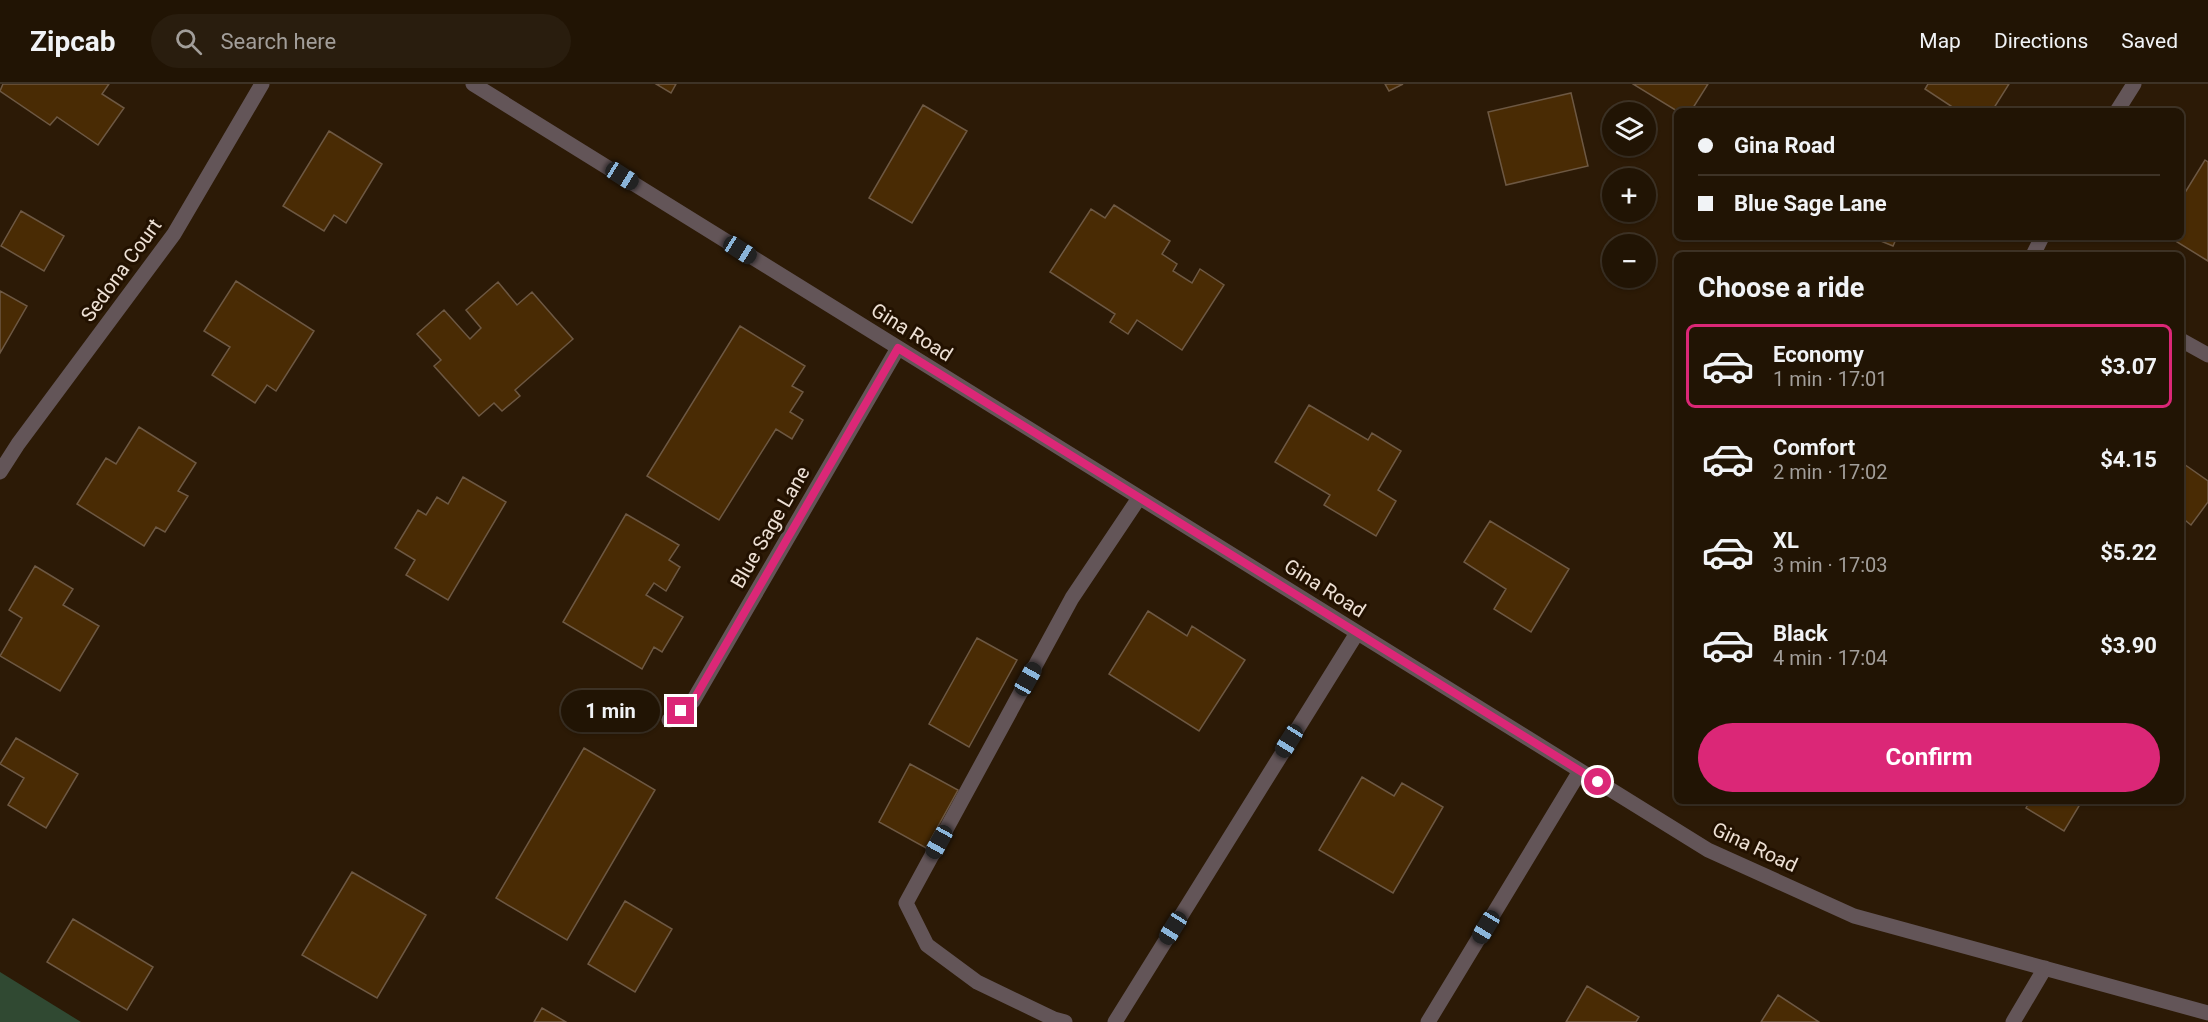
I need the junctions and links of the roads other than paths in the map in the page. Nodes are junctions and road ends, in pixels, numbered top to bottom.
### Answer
1 (262, 84) edge
2 (473, 84) edge
3 (2134, 84) edge
4 (2119, 108) edge
5 (2184, 342) edge
6 (898, 348) junction
7 (2208, 355) edge
8 (0, 472) edge
9 (1139, 498) junction
10 (1357, 633) junction
11 (669, 720) dead end
12 (1580, 771) junction
13 (2045, 968) junction
14 (2208, 1013) edge
15 (1065, 1022) edge
16 (1114, 1022) edge
17 (1428, 1022) edge
18 (2013, 1022) edge

1 - 8 street, Sedona Court
2 - 6 street, Gina Road
3 - 4 street
5 - 7 street
6 - 9 street, Gina Road
6 - 11 street, Blue Sage Lane
9 - 10 street, Gina Road
9 - 15 street
10 - 12 street, Gina Road
10 - 16 street
12 - 13 street, Gina Road
12 - 17 street
13 - 14 street, Gina Road
13 - 18 street

